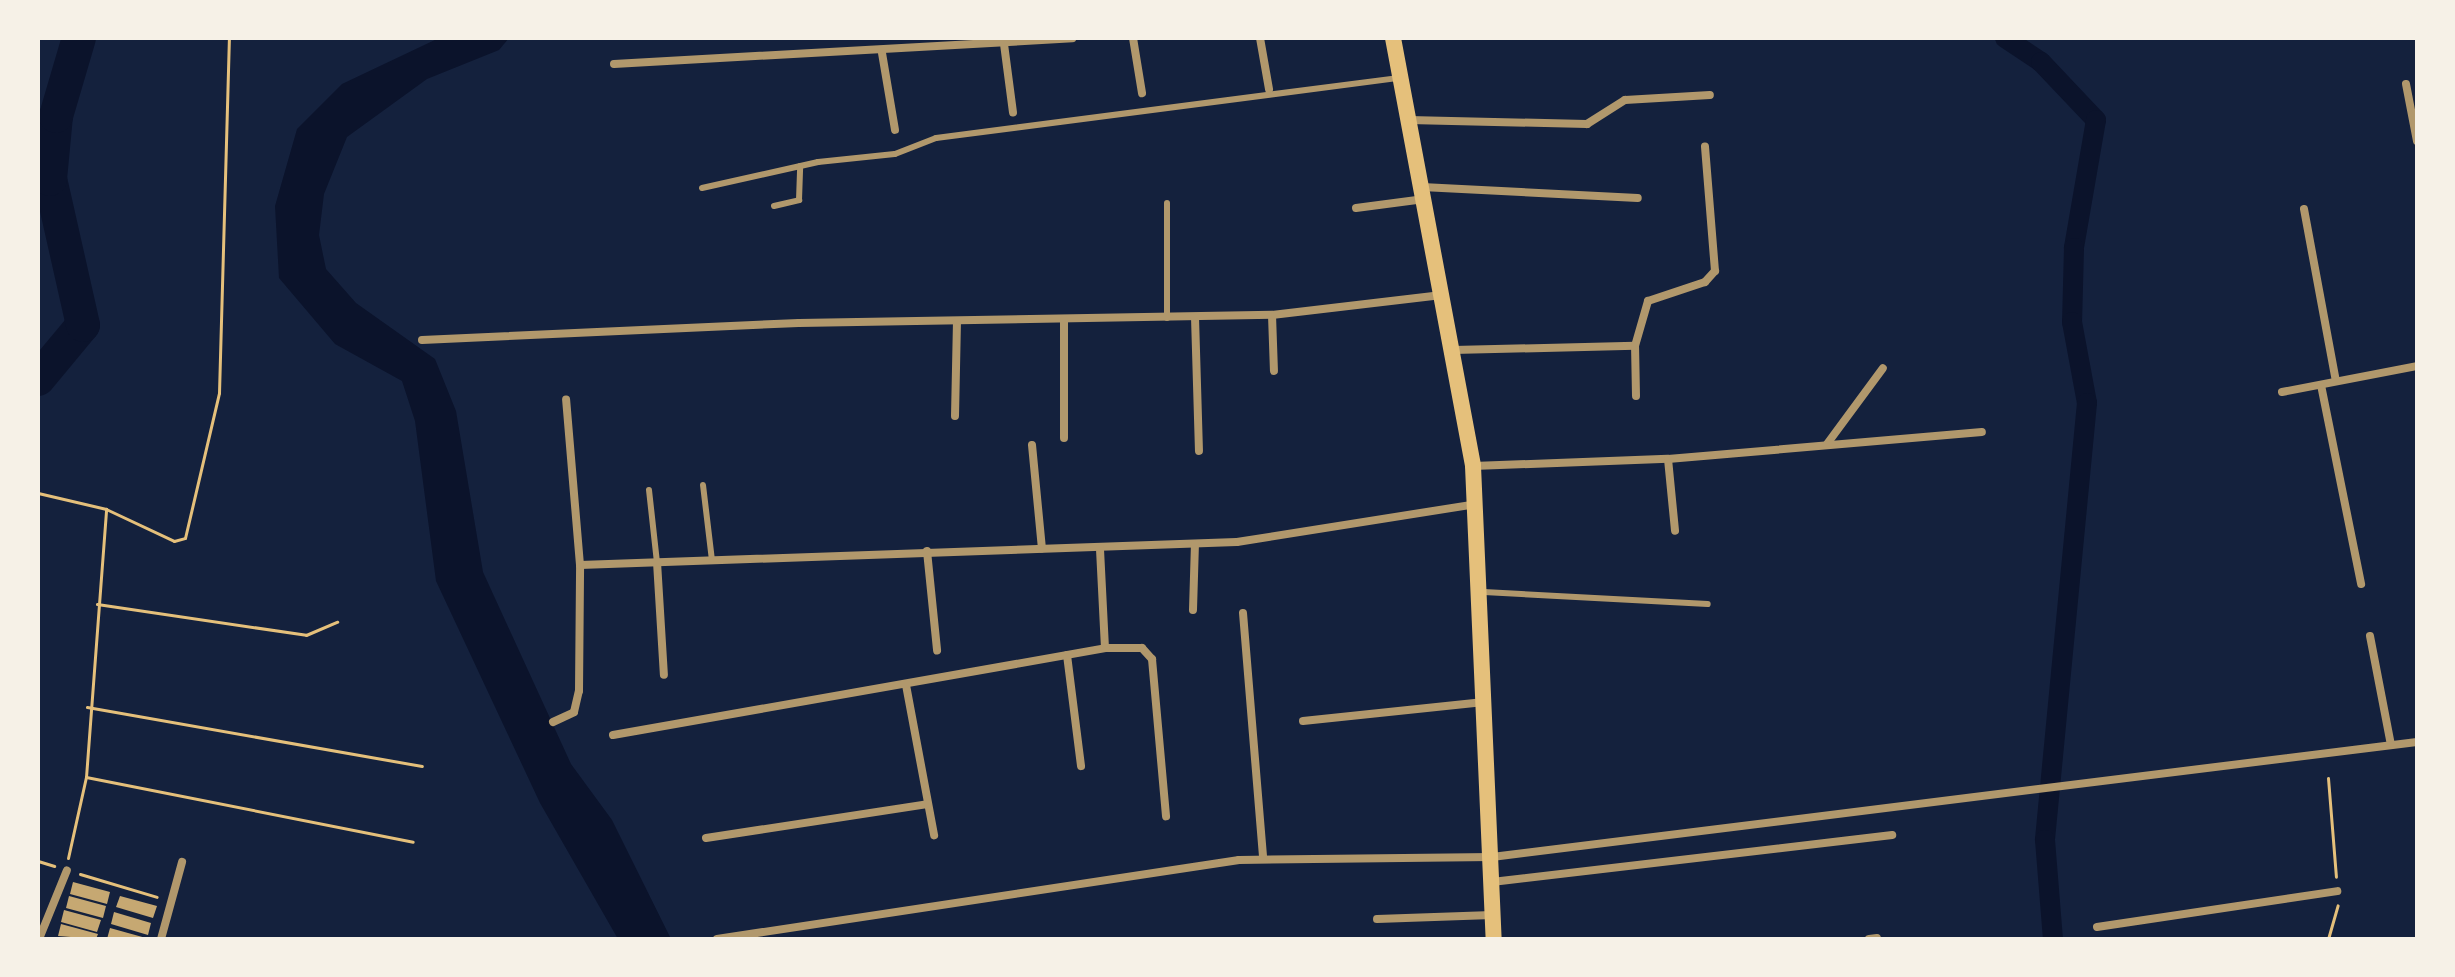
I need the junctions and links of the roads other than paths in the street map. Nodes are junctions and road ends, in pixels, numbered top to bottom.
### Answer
1 (1072, 38) edge
2 (1133, 38) edge
3 (1260, 38) edge
4 (1393, 38) edge
5 (1004, 44) junction
6 (882, 53) junction
7 (614, 64) dead end
8 (1399, 78) junction
9 (2406, 84) dead end
10 (1269, 89) dead end
11 (1142, 93) dead end
12 (1710, 95) dead end
13 (1013, 112) dead end
14 (1409, 120) junction
15 (895, 130) dead end
16 (2417, 141) edge
17 (1705, 146) dead end
18 (800, 166) junction
19 (702, 188) dead end
20 (1423, 193) junction
21 (1638, 198) dead end
22 (1167, 203) dead end
23 (774, 206) dead end
24 (1356, 208) dead end
25 (2304, 209) dead end
26 (1442, 295) junction
27 (1272, 315) junction
28 (1195, 317) junction
29 (1167, 318) junction
30 (1064, 320) junction
31 (957, 322) junction
32 (422, 340) dead end
33 (1635, 346) junction
34 (1453, 350) junction
35 (2417, 366) edge
36 (1883, 368) dead end
37 (1274, 371) dead end
38 (2336, 381) junction
39 (2321, 385) junction
40 (2282, 392) dead end
41 (1636, 396) dead end
42 (566, 400) dead end
43 (955, 416) dead end
44 (1982, 432) dead end
45 (1064, 438) dead end
46 (1032, 445) dead end
47 (1827, 445) junction
48 (1199, 451) dead end
49 (1668, 459) junction
50 (1473, 466) junction
51 (703, 485) dead end
52 (649, 490) dead end
53 (1477, 504) junction
54 (1675, 531) dead end
55 (1195, 544) junction
56 (1100, 548) junction
57 (1042, 549) junction
58 (927, 551) junction
59 (712, 560) junction
60 (657, 562) junction
61 (580, 565) junction
62 (2361, 584) dead end
63 (1484, 592) junction
64 (1708, 604) dead end
65 (1193, 610) dead end
66 (1243, 613) dead end
67 (2370, 636) dead end
68 (1105, 648) junction
69 (937, 650) dead end
70 (1067, 655) junction
71 (664, 675) dead end
72 (906, 685) junction
73 (1485, 701) junction
74 (1303, 721) dead end
75 (553, 722) dead end
76 (613, 735) dead end
77 (2417, 742) edge
78 (2391, 745) junction
79 (1081, 766) dead end
80 (927, 804) junction
81 (1166, 816) dead end
82 (934, 835) dead end
83 (1892, 835) dead end
84 (706, 838) dead end
85 (1263, 857) junction
86 (1492, 857) junction
87 (182, 862) dead end
88 (67, 870) road end
89 (1492, 882) junction
90 (2337, 891) road end
91 (1492, 915) junction
92 (1377, 919) dead end
93 (2097, 927) dead end
94 (1877, 938) edge
95 (39, 939) edge
96 (161, 939) edge
97 (717, 939) edge
98 (1494, 939) edge
99 (1869, 939) edge

1 - 5 street
2 - 11 street
3 - 10 street
4 - 8 main road
5 - 6 street
5 - 13 street
6 - 7 street
6 - 15 street
8 - 14 main road
8 - 18 lane
9 - 16 street
12 - 14 street
14 - 20 main road
17 - 33 street
18 - 19 lane
18 - 23 lane
20 - 21 street
20 - 24 street
20 - 26 main road
22 - 29 lane
25 - 38 street
26 - 27 street
26 - 34 main road
27 - 28 street
27 - 37 street
28 - 29 street
28 - 48 street
29 - 30 street
30 - 31 street
30 - 45 street
31 - 32 street
31 - 43 street
33 - 34 street
33 - 41 street
34 - 50 main road
35 - 38 street
36 - 47 street
38 - 39 street
39 - 40 street
39 - 62 street
42 - 61 street
44 - 47 street
46 - 57 street
47 - 49 street
49 - 50 street
49 - 54 street
50 - 53 main road
51 - 59 lane
52 - 60 lane
53 - 55 street
53 - 63 main road
55 - 56 street
55 - 65 street
56 - 57 street
56 - 68 street
57 - 58 street
58 - 59 street
58 - 69 street
59 - 60 street
60 - 61 street
60 - 71 street
61 - 75 street
63 - 64 lane
63 - 73 main road
66 - 85 street
67 - 78 street
68 - 70 street
68 - 81 street
70 - 72 street
70 - 79 street
72 - 76 street
72 - 80 street
73 - 74 street
73 - 86 main road
77 - 78 street
78 - 86 street
80 - 82 street
80 - 84 street
83 - 89 street
85 - 86 street
85 - 97 street
86 - 89 main road
87 - 96 street
88 - 95 street
89 - 91 main road
90 - 93 street
91 - 92 street
91 - 98 main road
94 - 99 street

